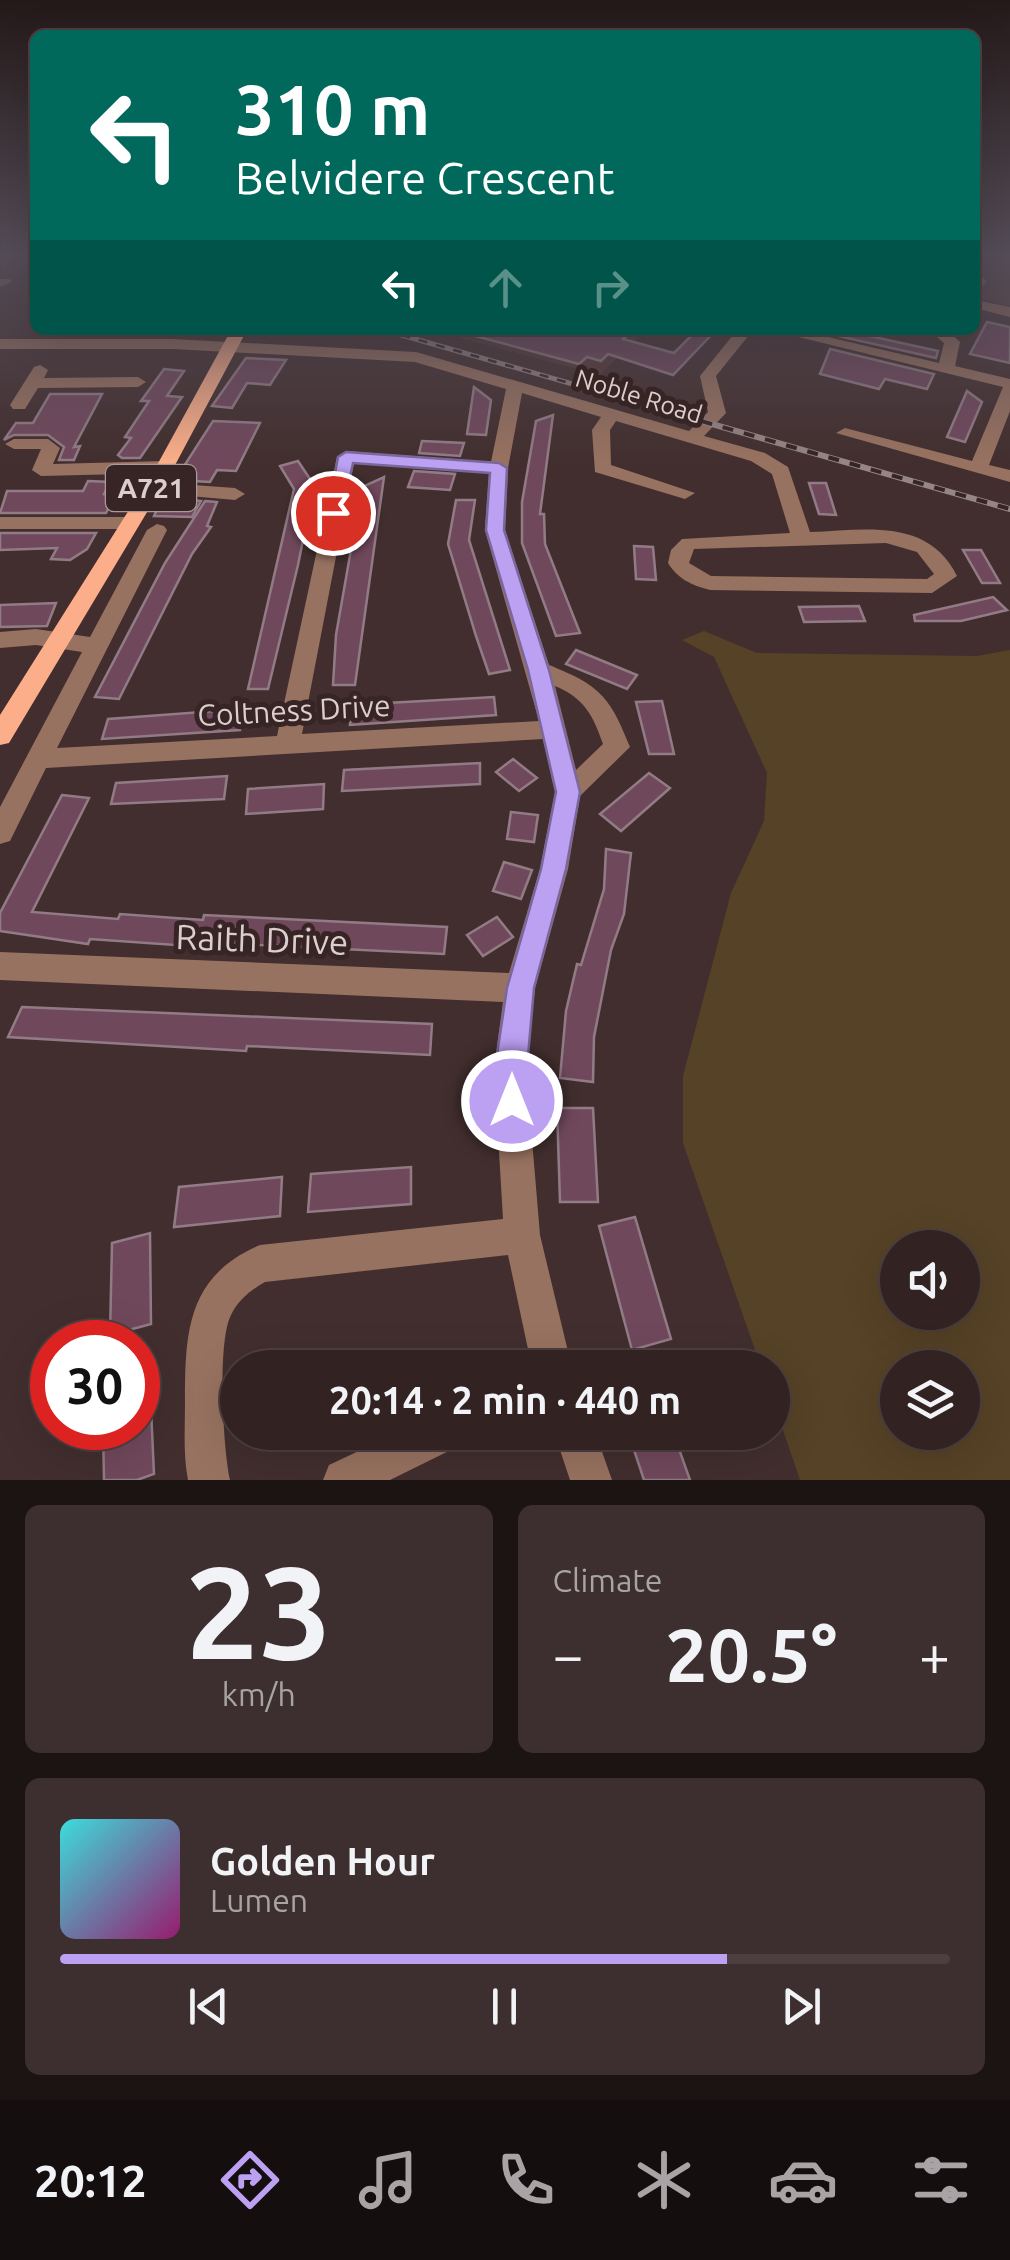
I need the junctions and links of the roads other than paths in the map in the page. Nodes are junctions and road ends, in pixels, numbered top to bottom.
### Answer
1 (742, 335) edge
2 (800, 335) edge
3 (943, 335) edge
4 (105, 337) edge
5 (234, 339) edge
6 (0, 344) edge
7 (56, 345) junction
8 (946, 368) junction
9 (138, 382) dead end
10 (33, 383) junction
11 (515, 385) junction
12 (1010, 386) edge
13 (20, 405) dead end
14 (610, 414) junction
15 (845, 433) dead end
16 (692, 438) junction
17 (14, 444) dead end
18 (165, 467) junction
19 (979, 467) junction
20 (499, 468) junction
21 (1010, 476) edge
22 (151, 488) junction
23 (685, 493) dead end
24 (234, 494) dead end
25 (0, 523) edge
26 (129, 523) junction
27 (157, 530) dead end
28 (802, 539) junction
29 (0, 640) edge
30 (56, 641) junction
31 (97, 646) junction
32 (539, 670) junction
33 (553, 729) junction
34 (0, 736) edge
35 (288, 744) junction
36 (38, 759) junction
37 (568, 792) junction
38 (0, 834) edge
39 (0, 966) edge
40 (520, 988) junction
41 (522, 1234) junction
42 (548, 1350) edge
43 (407, 1450) edge
44 (581, 1450) edge
45 (209, 1480) edge
46 (344, 1480) edge
47 (592, 1480) edge

1 - 16 street
2 - 8 street
3 - 8 street
4 - 5 street, Noble Road
4 - 7 street, Noble Road
5 - 11 street, Noble Road
5 - 18 main road, A721
6 - 7 street, Noble Road
7 - 10 street
8 - 12 street
9 - 10 street
10 - 13 street
11 - 14 street, Noble Road
11 - 20 street
12 - 19 street
14 - 16 street, Noble Road
14 - 23 street
15 - 19 street
16 - 28 street, Noble Road
17 - 18 street
18 - 22 main road, A721
19 - 21 street
20 - 32 street
20 - 35 street
22 - 24 street
22 - 26 main road, A721
25 - 26 street
26 - 30 main road, A721
27 - 31 street
28 - 28 street
29 - 30 street
30 - 31 street
30 - 34 main road, A721
31 - 36 street
32 - 33 street
32 - 37 street
33 - 35 street, Coltness Drive
33 - 37 street
35 - 36 street, Coltness Drive
36 - 38 street
37 - 40 street
39 - 40 street, Raith Drive
40 - 41 street
41 - 42 street
41 - 45 street
43 - 46 street
44 - 47 street

